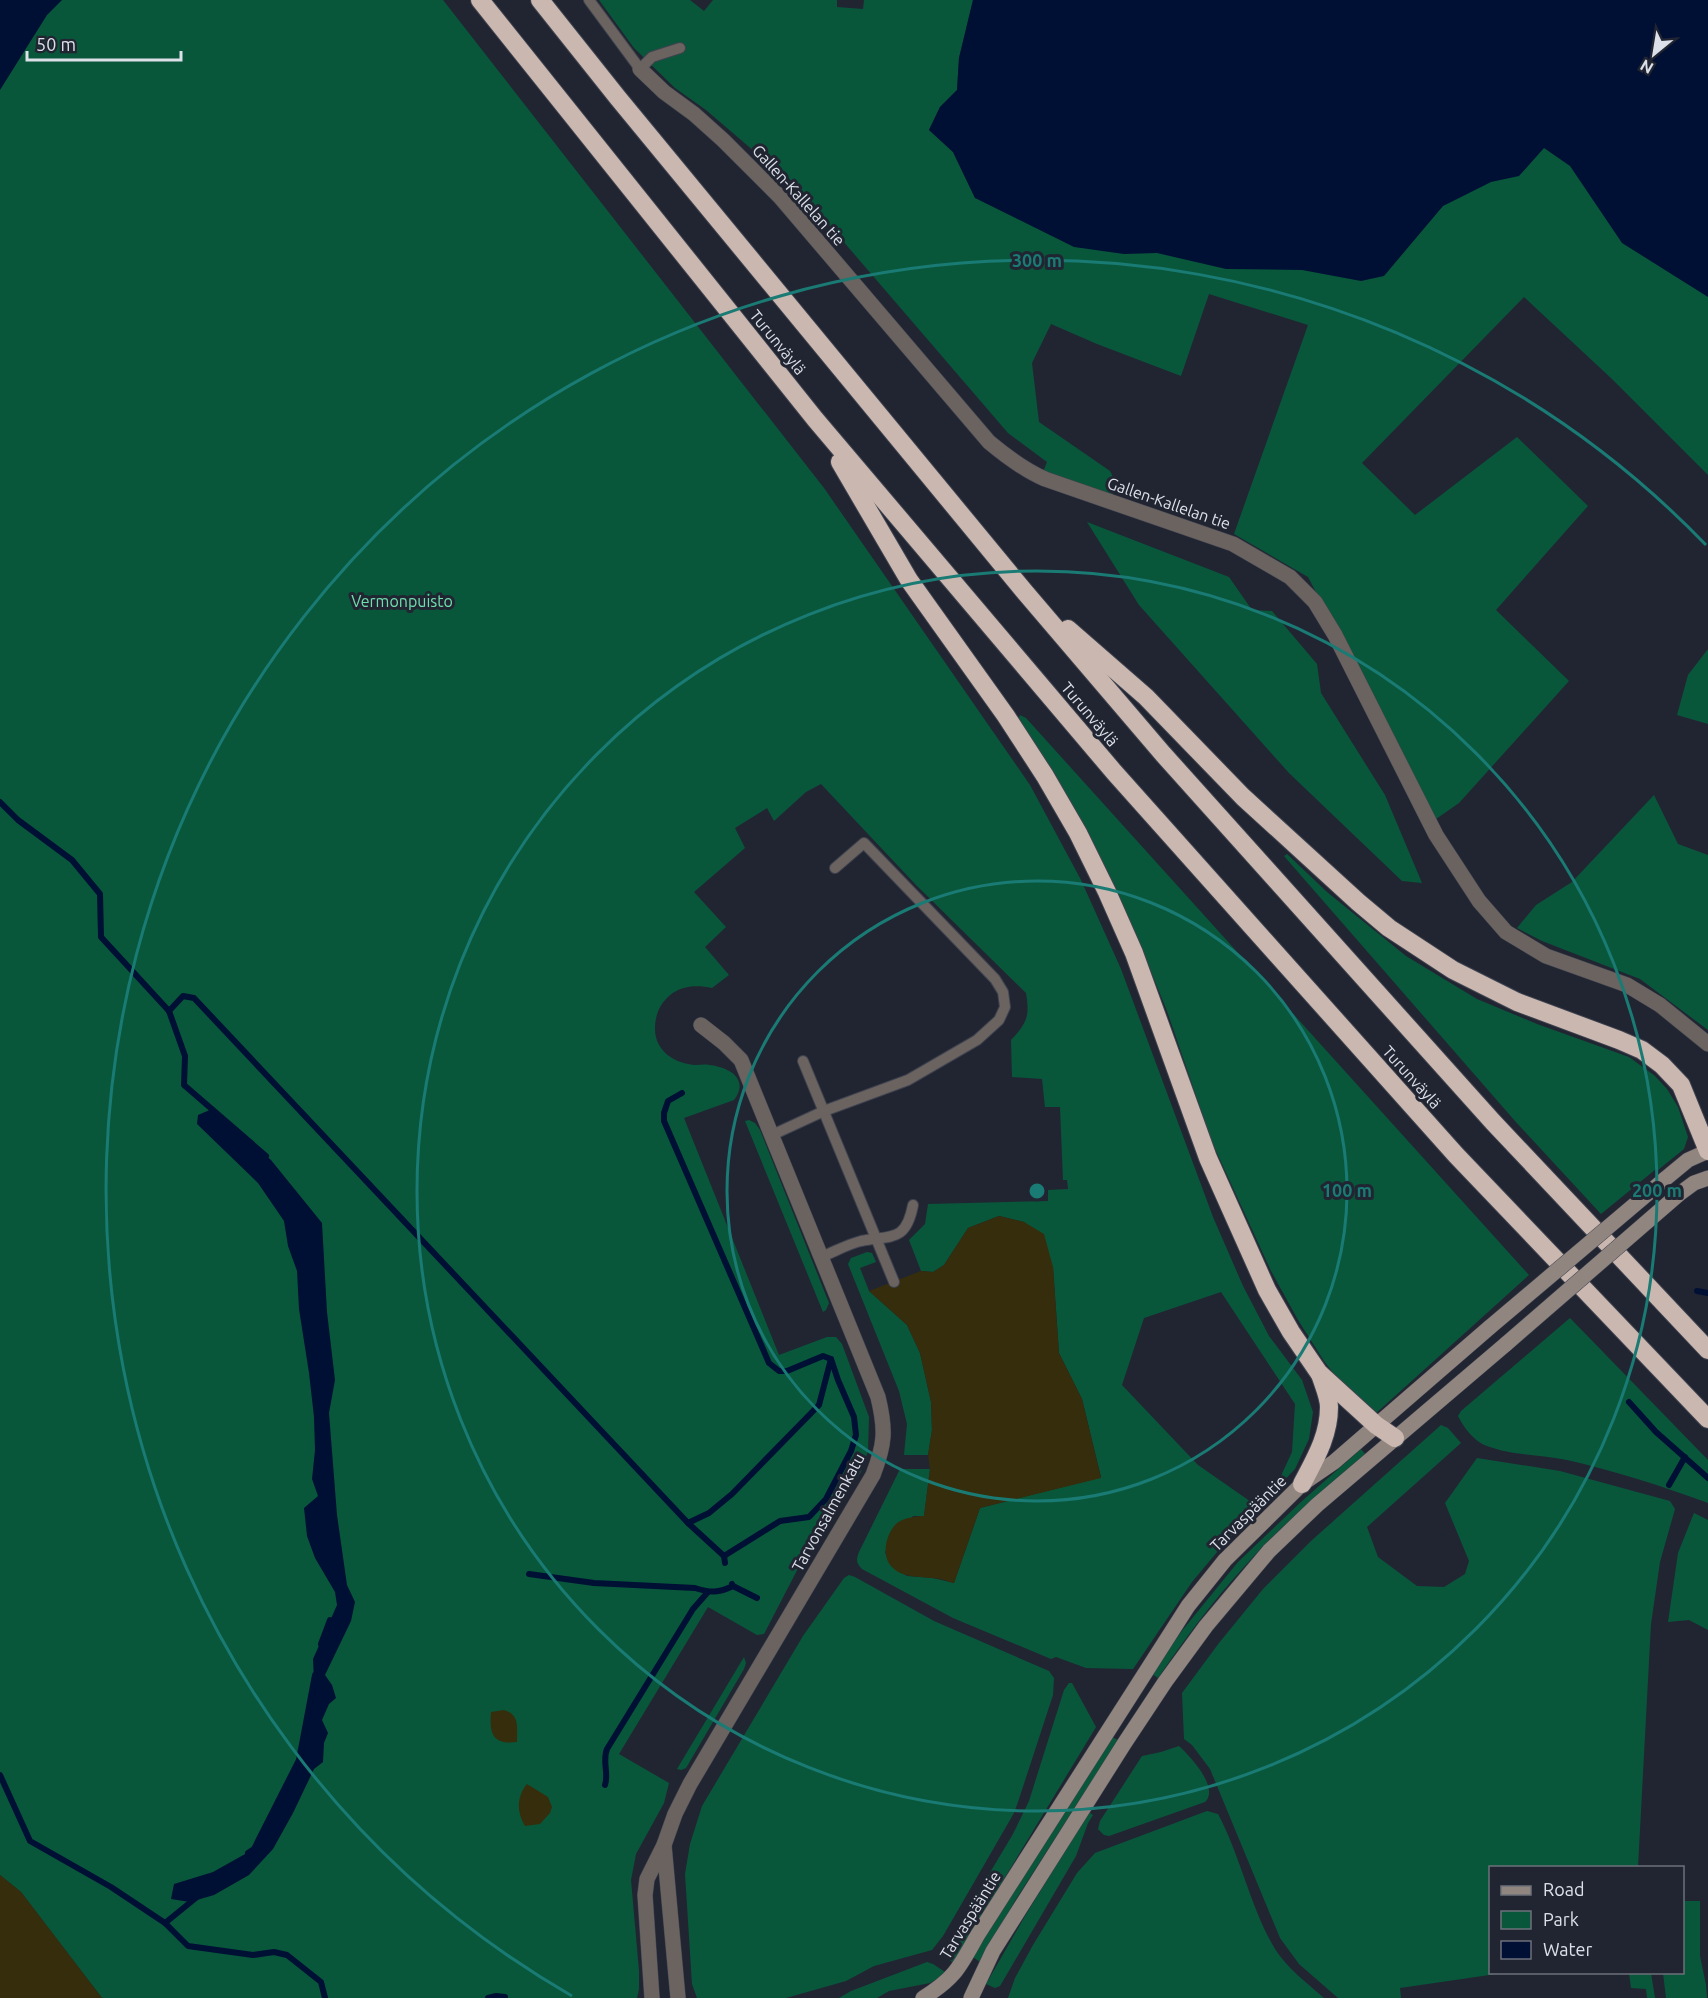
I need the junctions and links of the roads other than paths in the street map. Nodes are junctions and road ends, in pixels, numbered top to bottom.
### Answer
1 (480, 0) edge
2 (540, 0) edge
3 (589, 0) edge
4 (680, 48) dead end
5 (640, 69) junction
6 (815, 419) junction
7 (1024, 591) junction
8 (835, 868) dead end
9 (701, 1026) dead end
10 (1708, 1044) edge
11 (803, 1061) dead end
12 (824, 1111) junction
13 (772, 1135) junction
14 (1708, 1151) edge
15 (1708, 1178) edge
16 (913, 1205) dead end
17 (876, 1240) junction
18 (821, 1257) junction
19 (894, 1282) dead end
20 (1708, 1350) edge
21 (1319, 1373) junction
22 (1708, 1419) edge
23 (1376, 1425) junction
24 (1395, 1438) junction
25 (1302, 1484) junction
26 (664, 1845) junction
27 (652, 1998) edge
28 (678, 1998) edge
29 (923, 1998) edge
30 (971, 1998) edge

1 - 6 highway, Turunväylä
2 - 7 highway, Turunväylä
3 - 5 lane, Gallen-Kallelan tie
4 - 5 lane
5 - 10 street, Gallen-Kallelan tie
6 - 21 highway
6 - 22 highway, Turunväylä
7 - 14 highway
7 - 20 highway, Turunväylä
8 - 12 lane
9 - 13 street, Tarvonsalmenkatu
11 - 12 lane
12 - 13 lane
12 - 17 lane
13 - 18 street, Tarvonsalmenkatu
14 - 23 main road, Tarvaspääntie, bridge
15 - 24 main road, bridge
16 - 17 lane
17 - 18 lane
17 - 19 lane
18 - 26 street, Tarvonsalmenkatu
21 - 23 highway
21 - 25 highway
23 - 24 highway
23 - 25 main road, Tarvaspääntie
24 - 30 main road
25 - 29 main road, Tarvaspääntie
26 - 27 street, Tarvonsalmenkatu
26 - 28 street, Tarvonsalmenkatu

